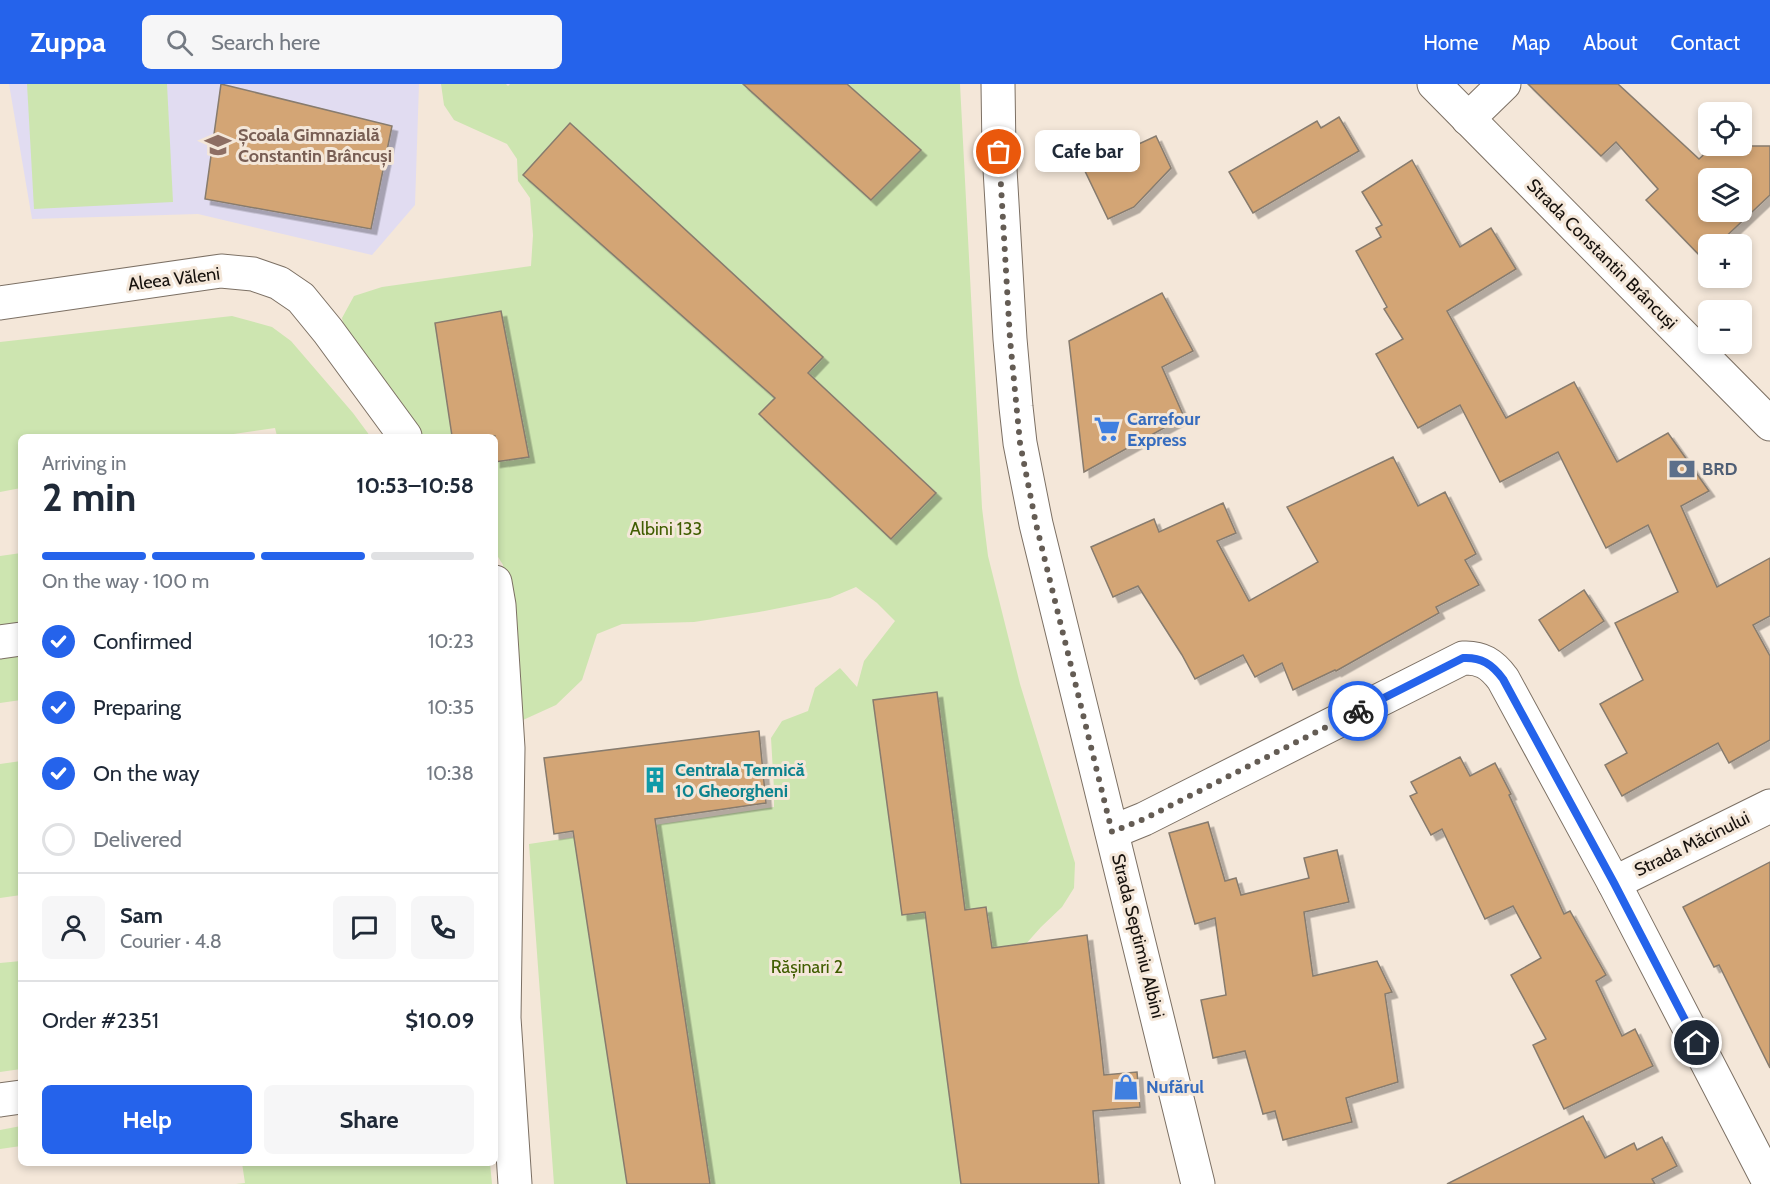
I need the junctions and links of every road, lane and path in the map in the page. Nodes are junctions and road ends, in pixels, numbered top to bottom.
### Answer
1 (998, 84) edge
2 (1434, 84) edge
3 (1504, 84) edge
4 (1468, 119) junction
5 (0, 303) edge
6 (1770, 424) edge
7 (404, 434) edge
8 (498, 599) edge
9 (18, 639) edge
10 (0, 642) edge
11 (1770, 806) edge
12 (1112, 832) junction
13 (1614, 883) junction
14 (500, 1018) edge
15 (18, 1097) edge
16 (0, 1100) edge
17 (515, 1184) edge
18 (1198, 1184) edge
19 (1770, 1184) edge

1 - 12 street, Strada Septimiu Albini
2 - 4 street, Strada Constantin Brâncuși
3 - 4 street
4 - 6 street, Strada Constantin Brâncuși
5 - 7 street, Aleea Văleni
8 - 14 street
9 - 10 street
11 - 13 street, Strada Măcinului
12 - 13 street
12 - 18 street, Strada Septimiu Albini
13 - 19 street
14 - 17 street
15 - 16 street

